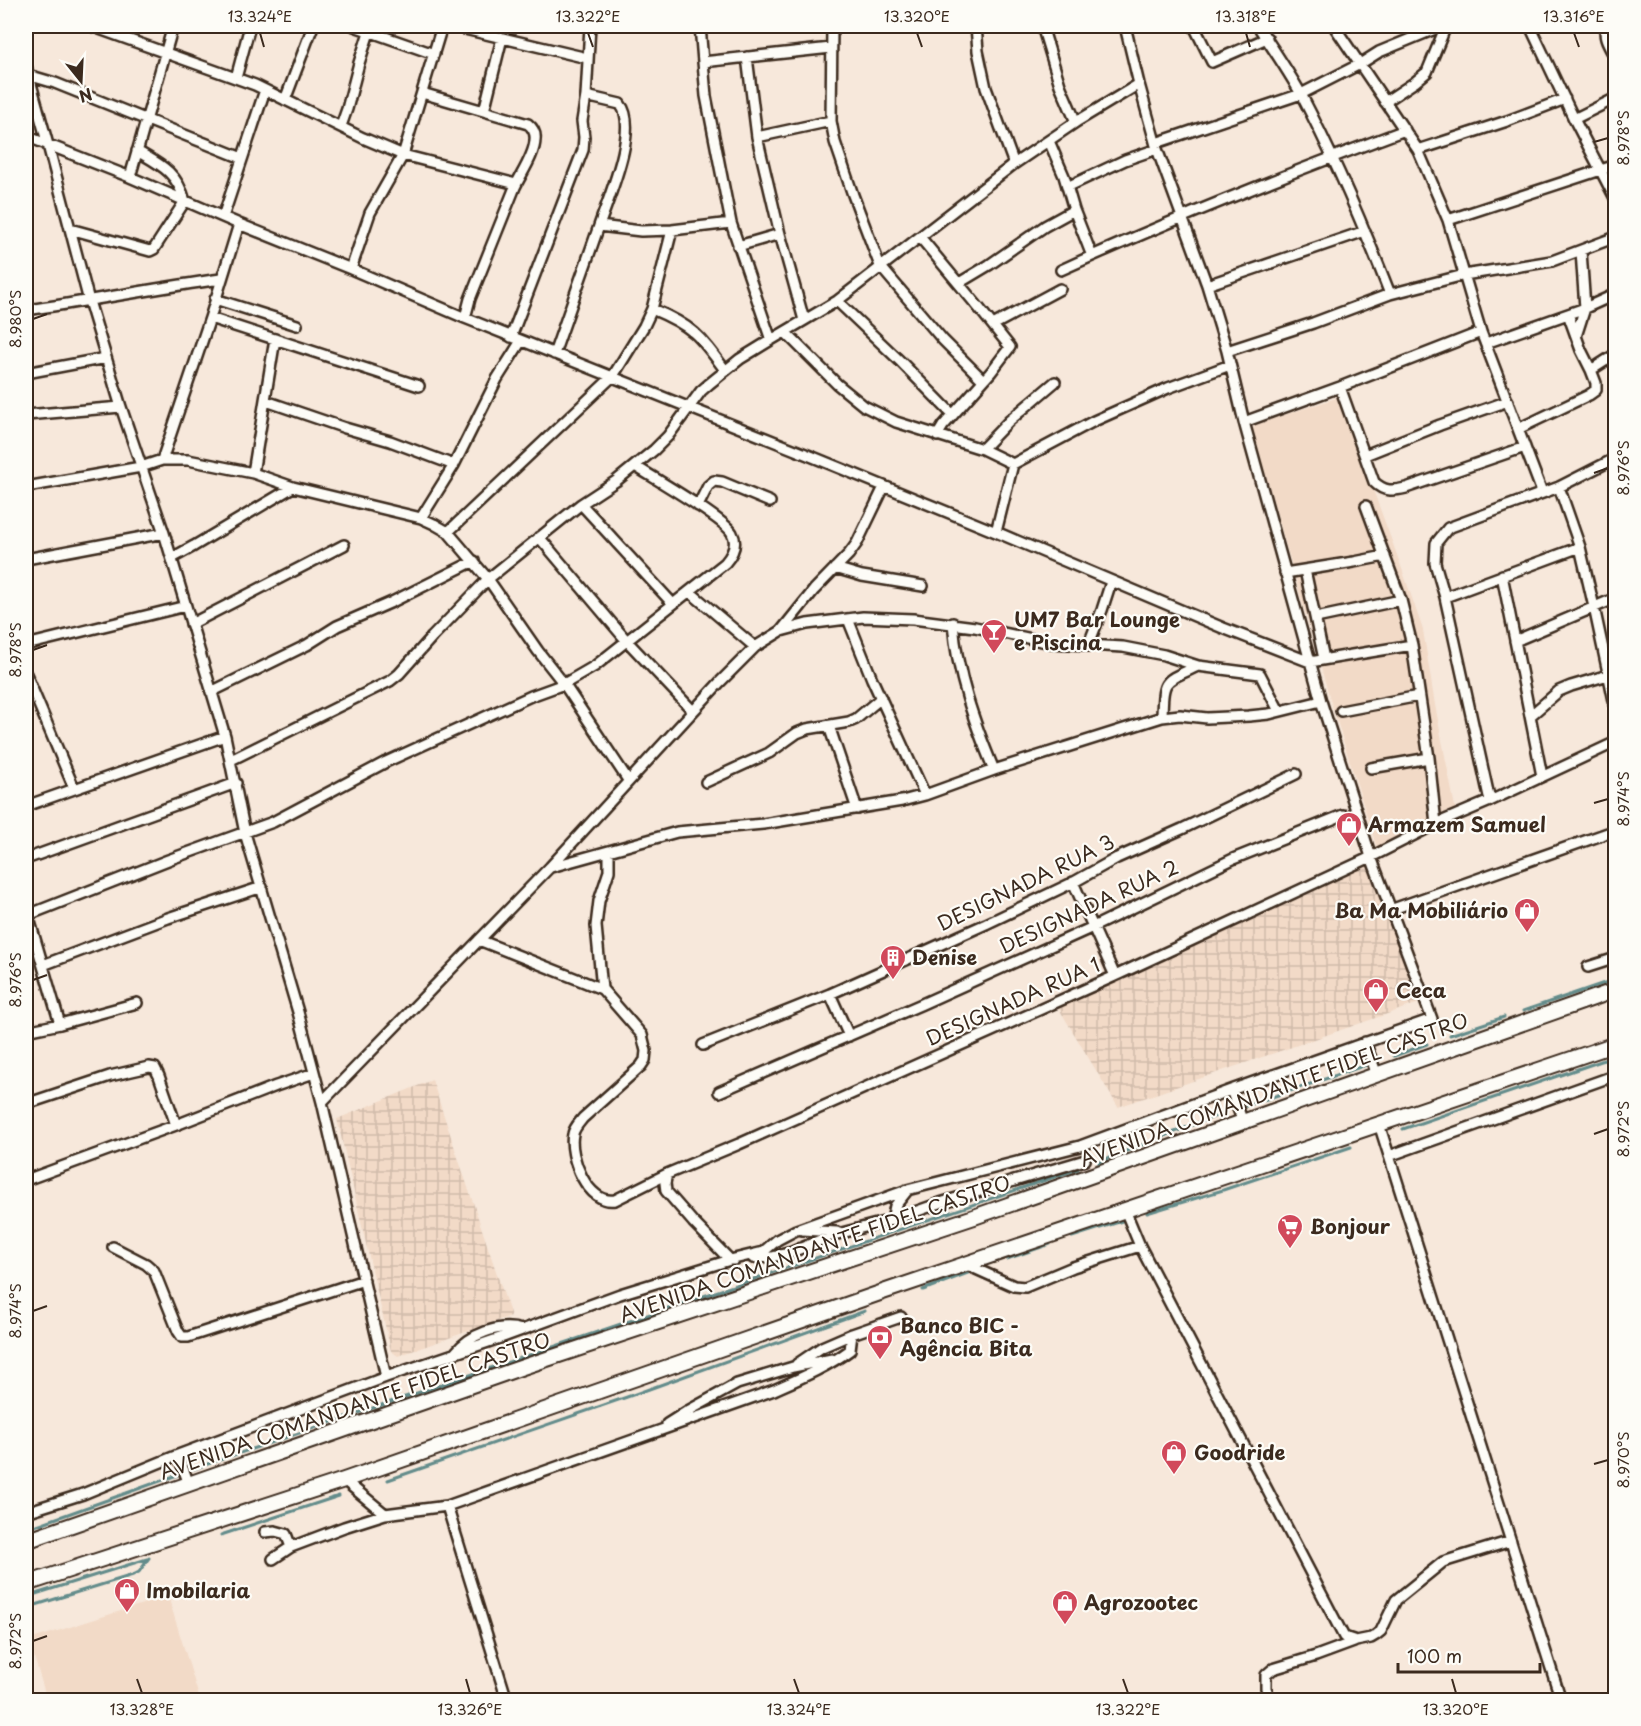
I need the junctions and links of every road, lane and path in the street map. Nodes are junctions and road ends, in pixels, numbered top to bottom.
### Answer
1 (91, 26) edge
2 (173, 26) edge
3 (250, 26) edge
4 (313, 26) edge
5 (354, 26) edge
6 (442, 26) edge
7 (453, 26) edge
8 (590, 26) edge
9 (700, 26) edge
10 (832, 26) edge
11 (976, 26) edge
12 (1042, 26) edge
13 (1125, 26) edge
14 (1194, 26) edge
15 (1258, 26) edge
16 (1334, 26) edge
17 (1444, 26) edge
18 (1530, 26) edge
19 (1608, 26) edge
20 (370, 28) edge
21 (502, 38) junction
22 (1267, 38) junction
23 (831, 48) junction
24 (166, 52) junction
25 (434, 54) junction
26 (747, 57) junction
27 (587, 58) junction
28 (1616, 58) edge
29 (703, 62) junction
30 (1360, 64) junction
31 (27, 71) edge
32 (236, 78) junction
33 (1139, 84) junction
34 (266, 90) junction
35 (422, 93) junction
36 (1301, 94) junction
37 (586, 96) junction
38 (1616, 98) edge
39 (1565, 99) junction
40 (285, 100) junction
41 (1385, 102) junction
42 (484, 111) junction
43 (1574, 118) junction
44 (145, 120) junction
45 (831, 121) junction
46 (1076, 122) junction
47 (341, 126) junction
48 (1405, 130) junction
49 (26, 136) edge
50 (757, 137) junction
51 (1049, 141) junction
52 (48, 144) junction
53 (1157, 146) junction
54 (1418, 150) junction
55 (137, 151) junction
56 (403, 155) junction
57 (1332, 157) junction
58 (242, 158) junction
59 (1014, 164) junction
60 (1616, 165) edge
61 (1601, 170) junction
62 (130, 177) junction
63 (516, 184) junction
64 (1067, 187) junction
65 (1616, 200) edge
66 (185, 201) junction
67 (1074, 210) junction
68 (223, 217) junction
69 (1181, 218) junction
70 (1448, 220) junction
71 (731, 223) junction
72 (239, 224) junction
73 (599, 225) junction
74 (70, 229) junction
75 (672, 230) junction
76 (1365, 231) junction
77 (780, 234) junction
78 (920, 237) junction
79 (1616, 237) edge
80 (738, 246) junction
81 (1581, 251) junction
82 (1092, 256) junction
83 (880, 266) junction
84 (351, 269) junction
85 (1060, 270) dead end
86 (1464, 276) junction
87 (221, 279) junction
88 (959, 283) junction
89 (1207, 285) junction
90 (1060, 289) dead end
91 (1390, 294) junction
92 (1616, 294) edge
93 (215, 299) junction
94 (89, 301) junction
95 (837, 301) junction
96 (239, 307) junction
97 (1586, 308) junction
98 (652, 309) junction
99 (26, 310) edge
100 (1568, 314) junction
101 (210, 318) junction
102 (465, 318) junction
103 (804, 320) junction
104 (233, 325) junction
105 (297, 325) dead end
106 (993, 325) junction
107 (785, 332) junction
108 (1481, 332) junction
109 (1576, 336) junction
110 (275, 339) junction
111 (516, 339) junction
112 (771, 340) junction
113 (1486, 343) junction
114 (1227, 351) junction
115 (554, 354) junction
116 (1616, 354) edge
117 (106, 358) junction
118 (1230, 365) junction
119 (725, 370) junction
120 (1591, 370) junction
121 (26, 373) edge
122 (612, 376) junction
123 (983, 380) junction
124 (1055, 382) dead end
125 (419, 386) dead end
126 (1340, 387) junction
127 (266, 401) junction
128 (1508, 401) junction
129 (121, 406) junction
130 (690, 407) junction
131 (26, 415) edge
132 (953, 416) junction
133 (1244, 422) junction
134 (1518, 429) junction
135 (937, 436) junction
136 (1525, 447) junction
137 (982, 449) junction
138 (1365, 455) junction
139 (1616, 458) edge
140 (162, 460) junction
141 (1013, 464) junction
142 (454, 465) junction
143 (635, 466) junction
144 (141, 467) junction
145 (253, 473) junction
146 (26, 487) edge
147 (293, 487) junction
148 (884, 487) junction
149 (1559, 487) junction
150 (1542, 492) junction
151 (770, 502) dead end
152 (581, 504) junction
153 (698, 506) junction
154 (1366, 506) dead end
155 (421, 518) junction
156 (448, 532) junction
157 (996, 532) junction
158 (165, 533) junction
159 (539, 537) junction
160 (344, 545) dead end
161 (1580, 547) junction
162 (1385, 556) junction
163 (172, 558) junction
164 (26, 559) edge
165 (474, 561) junction
166 (835, 567) junction
167 (1305, 570) junction
168 (1285, 573) junction
169 (1502, 575) junction
170 (488, 579) junction
171 (1111, 582) junction
172 (923, 586) dead end
173 (690, 592) junction
174 (1445, 597) junction
175 (1616, 598) edge
176 (1401, 600) junction
177 (673, 604) junction
178 (186, 606) junction
179 (1594, 607) junction
180 (1316, 618) junction
181 (848, 619) junction
182 (953, 623) junction
183 (192, 624) junction
184 (781, 631) junction
185 (626, 640) junction
186 (1515, 641) junction
187 (26, 645) edge
188 (1412, 645) junction
189 (1088, 646) junction
190 (755, 647) junction
191 (1324, 659) junction
192 (1310, 662) junction
193 (1611, 662) edge
194 (1198, 666) junction
195 (26, 674) edge
196 (1608, 675) junction
197 (564, 684) junction
198 (211, 692) junction
199 (1419, 696) junction
200 (881, 698) junction
201 (1321, 701) junction
202 (1616, 710) edge
203 (693, 711) junction
204 (1278, 711) junction
205 (1341, 711) dead end
206 (1530, 716) junction
207 (1162, 717) junction
208 (829, 726) junction
209 (225, 736) junction
210 (1616, 742) edge
211 (1429, 758) junction
212 (231, 760) junction
213 (1371, 768) dead end
214 (994, 770) junction
215 (1296, 774) dead end
216 (1542, 776) junction
217 (628, 780) junction
218 (705, 782) dead end
219 (236, 783) junction
220 (74, 788) junction
221 (924, 795) junction
222 (1490, 801) junction
223 (26, 806) edge
224 (857, 809) junction
225 (1343, 815) dead end
226 (1436, 824) junction
227 (1616, 830) edge
228 (246, 833) junction
229 (609, 851) junction
230 (1371, 857) junction
231 (26, 859) edge
232 (549, 867) junction
233 (1073, 882) junction
234 (262, 886) junction
235 (26, 899) edge
236 (1390, 910) junction
237 (28, 915) junction
238 (1093, 927) junction
239 (29, 937) edge
240 (479, 940) junction
241 (1616, 958) edge
242 (43, 965) junction
243 (1588, 967) dead end
244 (1115, 976) junction
245 (602, 989) junction
246 (1615, 990) edge
247 (830, 994) junction
248 (137, 1004) dead end
249 (60, 1024) junction
250 (26, 1031) edge
251 (849, 1036) junction
252 (1365, 1042) junction
253 (1616, 1044) edge
254 (703, 1045) dead end
255 (314, 1073) junction
256 (1377, 1075) junction
257 (1616, 1075) edge
258 (1231, 1090) junction
259 (719, 1092) dead end
260 (322, 1102) junction
261 (26, 1104) edge
262 (1244, 1122) junction
263 (1379, 1124) junction
264 (176, 1125) junction
265 (1080, 1146) junction
266 (1389, 1156) junction
267 (1085, 1160) junction
268 (667, 1174) junction
269 (1092, 1176) junction
270 (26, 1180) edge
271 (907, 1191) junction
272 (1125, 1210) junction
273 (892, 1220) junction
274 (796, 1230) junction
275 (842, 1232) junction
276 (1140, 1246) junction
277 (113, 1247) dead end
278 (730, 1260) junction
279 (965, 1264) junction
280 (364, 1280) junction
281 (901, 1317) dead end
282 (852, 1334) junction
283 (840, 1357) junction
284 (793, 1368) junction
285 (386, 1377) junction
286 (654, 1432) junction
287 (178, 1455) junction
288 (344, 1480) junction
289 (189, 1484) junction
290 (447, 1506) junction
291 (26, 1512) edge
292 (385, 1514) junction
293 (265, 1532) dead end
294 (26, 1541) edge
295 (1511, 1541) junction
296 (291, 1547) junction
297 (273, 1559) dead end
298 (26, 1584) edge
299 (1356, 1641) junction
300 (507, 1701) edge
301 (1270, 1701) edge
302 (1561, 1701) edge

1 - 24 street
2 - 24 street
3 - 32 street
4 - 40 street
5 - 20 street
6 - 25 street
7 - 21 street
8 - 27 street
9 - 29 street
10 - 23 street
11 - 59 street
12 - 46 street
13 - 33 street
14 - 22 street
15 - 22 street
16 - 30 street
17 - 30 street
17 - 41 street
18 - 39 street
19 - 28 street
20 - 25 street
20 - 47 street
21 - 27 street
21 - 42 street
22 - 36 street
23 - 26 street
23 - 45 street
24 - 32 street
24 - 44 street
25 - 35 street
26 - 29 street
26 - 50 street
27 - 37 street
29 - 71 street
30 - 36 street
30 - 41 street
31 - 44 street
31 - 52 street
32 - 34 street
33 - 46 street
33 - 53 street
34 - 40 street
34 - 58 street
35 - 42 street
35 - 56 street
36 - 53 street
36 - 57 street
37 - 73 street
37 - 111 street
38 - 43 street
39 - 43 street
39 - 54 street
40 - 47 street
41 - 48 street
42 - 63 street
43 - 61 street
44 - 55 street
44 - 58 street
45 - 50 street
45 - 83 street
46 - 51 street
47 - 56 street
48 - 54 street
48 - 57 street
49 - 52 street
50 - 77 street
51 - 59 street
51 - 64 street
52 - 62 street
52 - 74 street
53 - 64 street
53 - 69 street
54 - 70 street
55 - 62 street
55 - 66 street
56 - 63 street
56 - 84 street
57 - 69 street
57 - 76 street
58 - 68 street
59 - 78 street
60 - 61 street
61 - 65 street
61 - 70 street
62 - 66 street
63 - 102 street
64 - 67 street
66 - 68 street
66 - 74 street
67 - 82 street
67 - 88 street
68 - 72 street
69 - 82 street
69 - 89 street
70 - 86 street
71 - 75 street
71 - 80 street
72 - 84 street
72 - 87 street
73 - 75 street
73 - 115 street
74 - 94 street
75 - 98 street
76 - 89 street
76 - 91 street
77 - 80 street
77 - 103 street
78 - 83 street
78 - 88 street
79 - 81 street
80 - 112 street
81 - 86 street
81 - 97 street
82 - 85 street
83 - 95 street
83 - 123 street
84 - 102 street
86 - 91 street
86 - 108 street
87 - 93 street
87 - 94 street
88 - 106 street
89 - 114 street
90 - 106 street
91 - 114 street
92 - 97 street
93 - 96 street
93 - 101 street
94 - 99 street
94 - 117 street
95 - 103 street
95 - 132 street
96 - 104 street
96 - 105 street
97 - 100 street
97 - 109 street
98 - 119 street
98 - 122 street
100 - 109 street
100 - 113 street
101 - 104 street
101 - 140 street
102 - 111 street
103 - 107 street
104 - 110 street
106 - 123 street
107 - 112 street
107 - 135 street
108 - 113 street
108 - 126 street
109 - 120 street
110 - 125 street
110 - 127 street
111 - 115 street
111 - 142 street
112 - 119 street
113 - 128 street
114 - 118 street
115 - 122 street
116 - 120 street
117 - 121 street
117 - 129 street
118 - 133 street
118 - 141 street
119 - 130 street
120 - 134 street
122 - 130 street
122 - 156 street
123 - 132 street
124 - 137 street
126 - 133 street
126 - 138 street
127 - 142 street
127 - 145 street
128 - 134 street
128 - 138 street
129 - 131 street
129 - 144 street
130 - 143 street
130 - 148 street
132 - 135 street
133 - 168 street
134 - 136 street
135 - 137 street
136 - 138 street
136 - 150 street
137 - 141 street
139 - 149 street
140 - 144 street
140 - 145 street
141 - 157 street
142 - 155 street
143 - 152 street
143 - 153 street
144 - 146 street
144 - 158 street
145 - 147 street
147 - 155 street
147 - 163 street
148 - 157 street
148 - 166 street
149 - 150 street
149 - 161 street
150 - 174 street
151 - 153 street
152 - 159 street
152 - 177 street
153 - 173 street
154 - 162 street
155 - 156 street
156 - 165 street
157 - 171 street
158 - 163 street
158 - 164 street
159 - 170 street
159 - 185 street
160 - 183 street
161 - 169 street
161 - 179 street
162 - 167 street
162 - 176 street
163 - 178 street
165 - 170 street
165 - 198 street
166 - 172 street
166 - 184 street
167 - 168 street
167 - 180 street
168 - 192 street
169 - 174 street
169 - 186 street
170 - 197 street
170 - 212 street
171 - 189 street
171 - 192 street
173 - 177 street
173 - 190 street
174 - 222 street
175 - 179 street
176 - 180 street
176 - 188 street
177 - 185 street
178 - 183 street
178 - 187 street
179 - 186 street
179 - 193 street
180 - 191 street
181 - 182 street
181 - 184 street
181 - 200 street
182 - 189 street
182 - 214 street
183 - 198 street
184 - 190 street
185 - 197 street
185 - 203 street
186 - 206 street
188 - 191 street
188 - 199 street
189 - 194 street
190 - 203 street
191 - 192 street
192 - 201 street
193 - 196 street
194 - 204 street
194 - 207 street
195 - 220 street
196 - 202 street
196 - 206 street
197 - 217 street
197 - 228 street
198 - 209 street
199 - 205 street
199 - 211 street
200 - 208 street
200 - 221 street
201 - 204 street
201 - 230 street
203 - 217 street
204 - 207 street
206 - 216 street
207 - 214 street
208 - 218 street
208 - 224 street
209 - 212 street
209 - 220 street
210 - 216 street, DESIGNADA RUA 1
211 - 213 street
211 - 226 street
212 - 219 street
214 - 221 street
215 - 233 street, DESIGNADA RUA 3
216 - 222 street, DESIGNADA RUA 1
217 - 232 street
219 - 228 street
219 - 231 street
220 - 223 street
221 - 224 street
222 - 226 street, DESIGNADA RUA 1
224 - 229 street
225 - 238 street, DESIGNADA RUA 2
226 - 230 street, DESIGNADA RUA 1
227 - 236 street
228 - 234 street
228 - 237 street
229 - 232 street
229 - 245 street
230 - 236 street
230 - 244 street, DESIGNADA RUA 1
232 - 240 street
233 - 238 street
233 - 247 street, DESIGNADA RUA 3
234 - 242 street
234 - 255 street
235 - 237 street
236 - 252 street
237 - 239 street
238 - 244 street
238 - 251 street, DESIGNADA RUA 2
239 - 242 street
240 - 245 street
240 - 260 street
241 - 243 street
242 - 249 street
244 - 268 street, DESIGNADA RUA 1
245 - 268 street, DESIGNADA RUA 1
246 - 256 highway, AVENIDA COMANDANTE FIDEL CASTRO
247 - 251 street
247 - 254 street, DESIGNADA RUA 3
248 - 249 street
249 - 250 street
251 - 259 street, DESIGNADA RUA 2
252 - 256 street
252 - 258 street
253 - 263 highway
255 - 260 street
255 - 264 street
256 - 262 highway, AVENIDA COMANDANTE FIDEL CASTRO
257 - 266 street
258 - 262 street
258 - 265 street
260 - 280 street
261 - 264 street
262 - 269 highway, AVENIDA COMANDANTE FIDEL CASTRO
263 - 266 street
263 - 272 highway
264 - 270 street
265 - 267 street
265 - 271 street
266 - 295 street
267 - 269 street
267 - 273 street
268 - 278 street
269 - 289 highway, AVENIDA COMANDANTE FIDEL CASTRO
271 - 273 street
271 - 274 street
272 - 276 street
272 - 279 highway
273 - 275 street
274 - 275 street
274 - 278 street
275 - 278 street
276 - 279 street
276 - 299 street
277 - 280 street
278 - 285 street
279 - 288 highway
280 - 285 street
281 - 282 street
282 - 283 street
282 - 284 street
283 - 284 street
283 - 286 street
284 - 286 street
285 - 287 street
286 - 290 street
287 - 289 street
287 - 291 street
288 - 292 street
288 - 298 highway
289 - 294 highway, AVENIDA COMANDANTE FIDEL CASTRO
290 - 292 street
290 - 300 street
292 - 296 street
293 - 296 street
295 - 299 street
295 - 302 street
296 - 297 street
299 - 301 street

